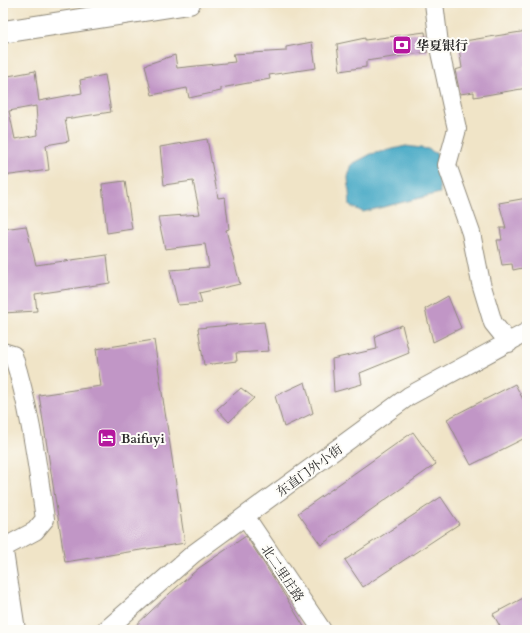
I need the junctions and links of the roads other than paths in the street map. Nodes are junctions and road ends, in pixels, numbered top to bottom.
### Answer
1 (189, 3) edge
2 (434, 3) edge
3 (3, 32) edge
4 (527, 332) edge
5 (509, 343) junction
6 (3, 352) edge
7 (245, 516) junction
8 (3, 545) edge
9 (3, 548) edge
10 (16, 630) edge
11 (106, 630) edge
12 (322, 630) edge

1 - 3 main road
2 - 5 street
4 - 5 street, 东直门外小街
5 - 7 street, 东直门外小街
6 - 9 street
7 - 11 street, 东直门外小街
7 - 12 street, 北二里庄路
8 - 9 street
9 - 10 street

